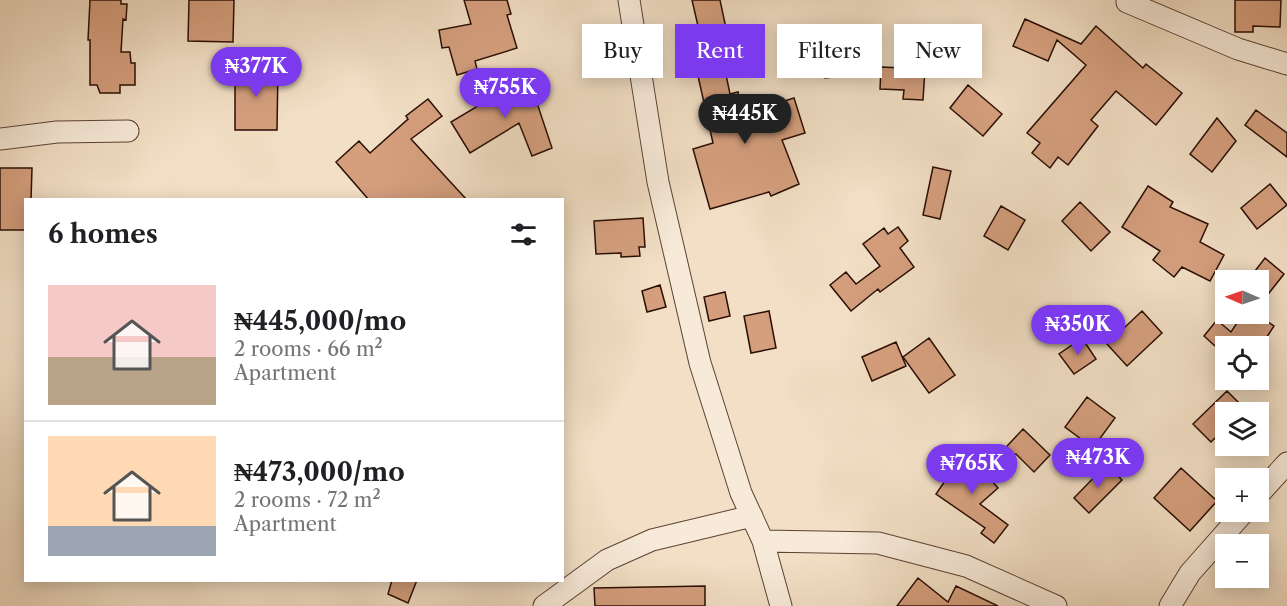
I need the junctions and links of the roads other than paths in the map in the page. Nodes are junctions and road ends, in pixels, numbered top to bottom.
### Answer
1 (630, 0) edge
2 (1127, 0) edge
3 (1287, 64) edge
4 (128, 131) dead end
5 (0, 139) edge
6 (1287, 463) edge
7 (1269, 483) edge
8 (752, 516) junction
9 (1235, 522) edge
10 (763, 541) junction
11 (544, 606) edge
12 (781, 606) edge
13 (1056, 606) edge
14 (1170, 606) edge

1 - 8 street
2 - 3 street
4 - 5 street
6 - 7 street
8 - 10 street
8 - 11 street
9 - 14 street
10 - 12 street
10 - 13 street

